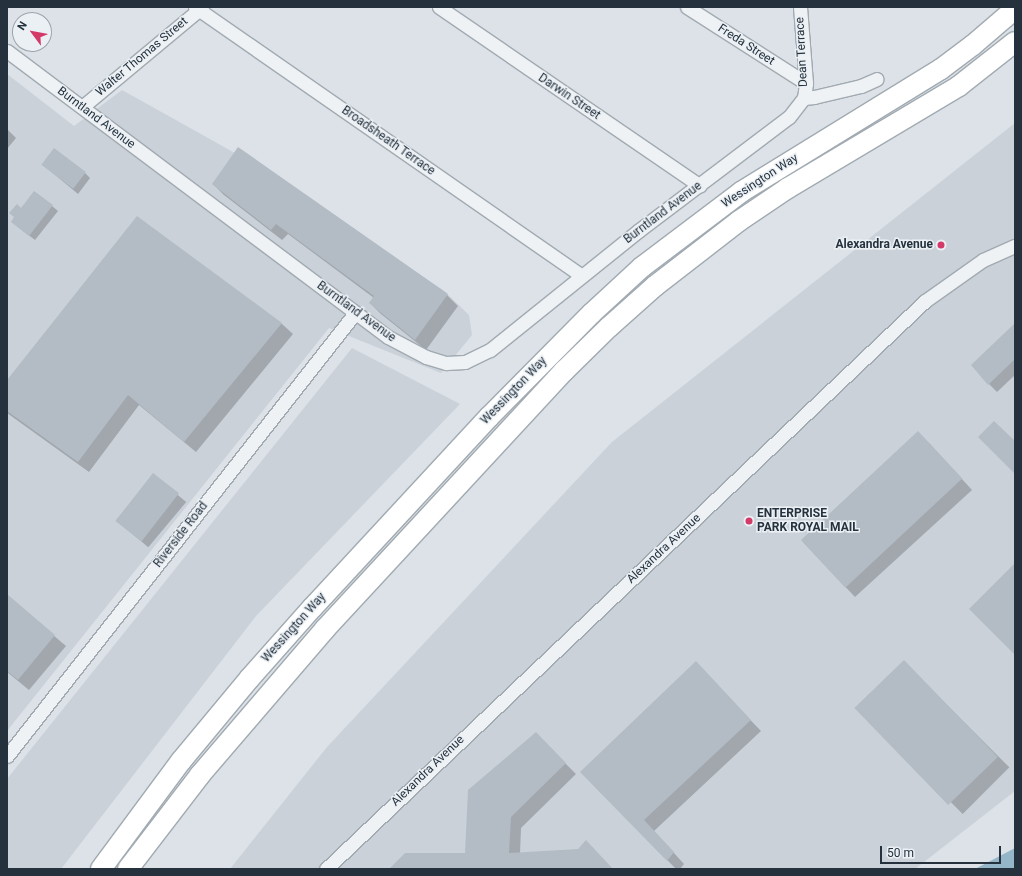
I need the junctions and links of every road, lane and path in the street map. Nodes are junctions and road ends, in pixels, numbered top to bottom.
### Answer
1 (439, 7) edge
2 (687, 7) edge
3 (800, 7) edge
4 (199, 8) edge
5 (1015, 9) edge
6 (1015, 42) edge
7 (7, 51) edge
8 (877, 79) dead end
9 (806, 83) junction
10 (804, 98) junction
11 (82, 107) junction
12 (700, 186) junction
13 (1015, 246) edge
14 (582, 275) junction
15 (355, 313) junction
16 (7, 756) edge
17 (101, 869) edge
18 (128, 869) edge
19 (326, 869) edge

1 - 12 street, Darwin Street
2 - 9 street, Freda Street
3 - 9 street, Dean Terrace
4 - 11 street, Walter Thomas Street
4 - 14 street, Broadsheath Terrace
5 - 17 main road, Wessington Way
6 - 18 main road, Wessington Way
7 - 11 street, Burntland Avenue
8 - 10 street
9 - 10 street, Dean Terrace
10 - 12 street, Burntland Avenue
11 - 15 street, Burntland Avenue
12 - 14 street, Burntland Avenue
13 - 19 street, Alexandra Avenue
14 - 15 street, Burntland Avenue
15 - 16 street, Riverside Road

